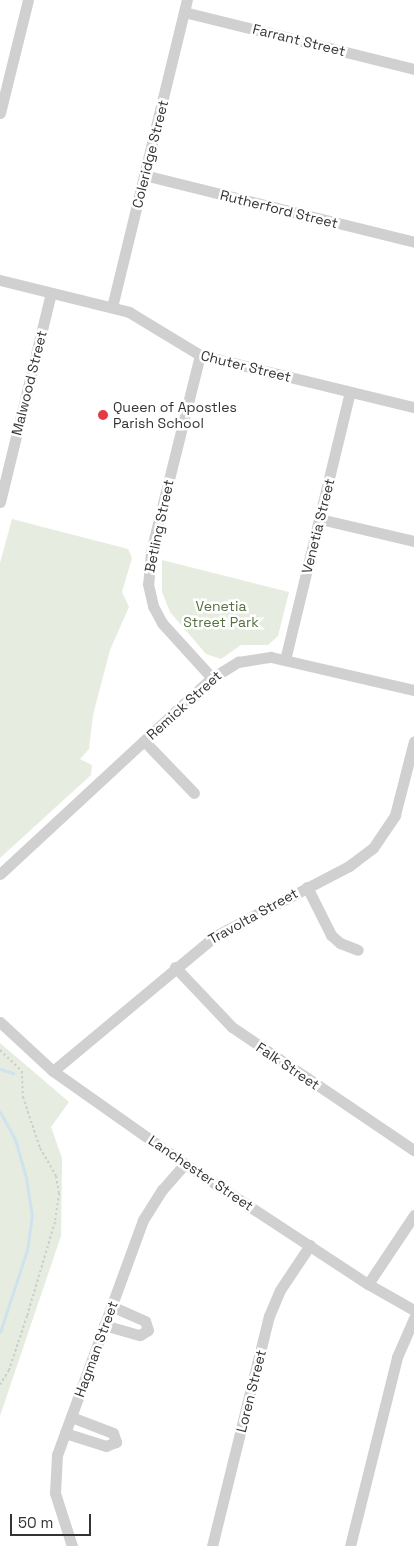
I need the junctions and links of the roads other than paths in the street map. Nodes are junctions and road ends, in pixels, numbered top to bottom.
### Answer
1 (28, 0) edge
2 (187, 0) edge
3 (184, 12) junction
4 (414, 69) edge
5 (0, 113) edge
6 (144, 175) junction
7 (414, 242) edge
8 (0, 280) edge
9 (51, 292) junction
10 (112, 307) junction
11 (200, 355) junction
12 (350, 392) junction
13 (414, 407) edge
14 (0, 502) edge
15 (320, 519) junction
16 (414, 541) edge
17 (286, 660) junction
18 (212, 678) junction
19 (414, 690) edge
20 (144, 741) junction
21 (414, 741) edge
22 (194, 793) dead end
23 (0, 874) edge
24 (307, 887) junction
25 (358, 950) dead end
26 (174, 967) junction
27 (0, 1022) edge
28 (54, 1071) junction
29 (414, 1150) edge
30 (185, 1164) junction
31 (414, 1215) edge
32 (310, 1246) junction
33 (368, 1284) junction
34 (111, 1306) junction
35 (414, 1310) edge
36 (414, 1318) edge
37 (104, 1325) junction
38 (71, 1417) junction
39 (65, 1433) junction
40 (72, 1546) edge
41 (212, 1546) edge
42 (350, 1546) edge

1 - 5 street
2 - 3 street, Coleridge Street
3 - 4 street, Farrant Street
3 - 6 street, Coleridge Street
6 - 7 street, Rutherford Street
6 - 10 street, Coleridge Street
8 - 9 street, Chuter Street
9 - 10 street, Chuter Street
9 - 14 street, Malwood Street
10 - 11 street, Chuter Street
11 - 12 street, Chuter Street
11 - 18 street, Betling Street
12 - 13 street, Chuter Street
12 - 15 street, Venetia Street
15 - 16 street
15 - 17 street, Venetia Street
17 - 18 street, Remick Street
17 - 19 street, Remick Street
18 - 20 street, Remick Street
20 - 22 street
20 - 23 street, Remick Street
21 - 24 street, Travolta Street
24 - 25 street
24 - 26 street, Travolta Street
26 - 28 street, Travolta Street
26 - 29 street, Falk Street
27 - 28 street, Lanchester Street
28 - 30 street, Lanchester Street
30 - 32 street, Lanchester Street
30 - 34 street, Hagman Street
31 - 33 street
32 - 33 street, Lanchester Street
32 - 41 street, Loren Street
33 - 35 street, Lanchester Street
34 - 37 street, Hagman Street
34 - 37 street
36 - 42 street
37 - 38 street, Hagman Street
38 - 39 street, Hagman Street
38 - 39 street
39 - 40 street, Hagman Street

